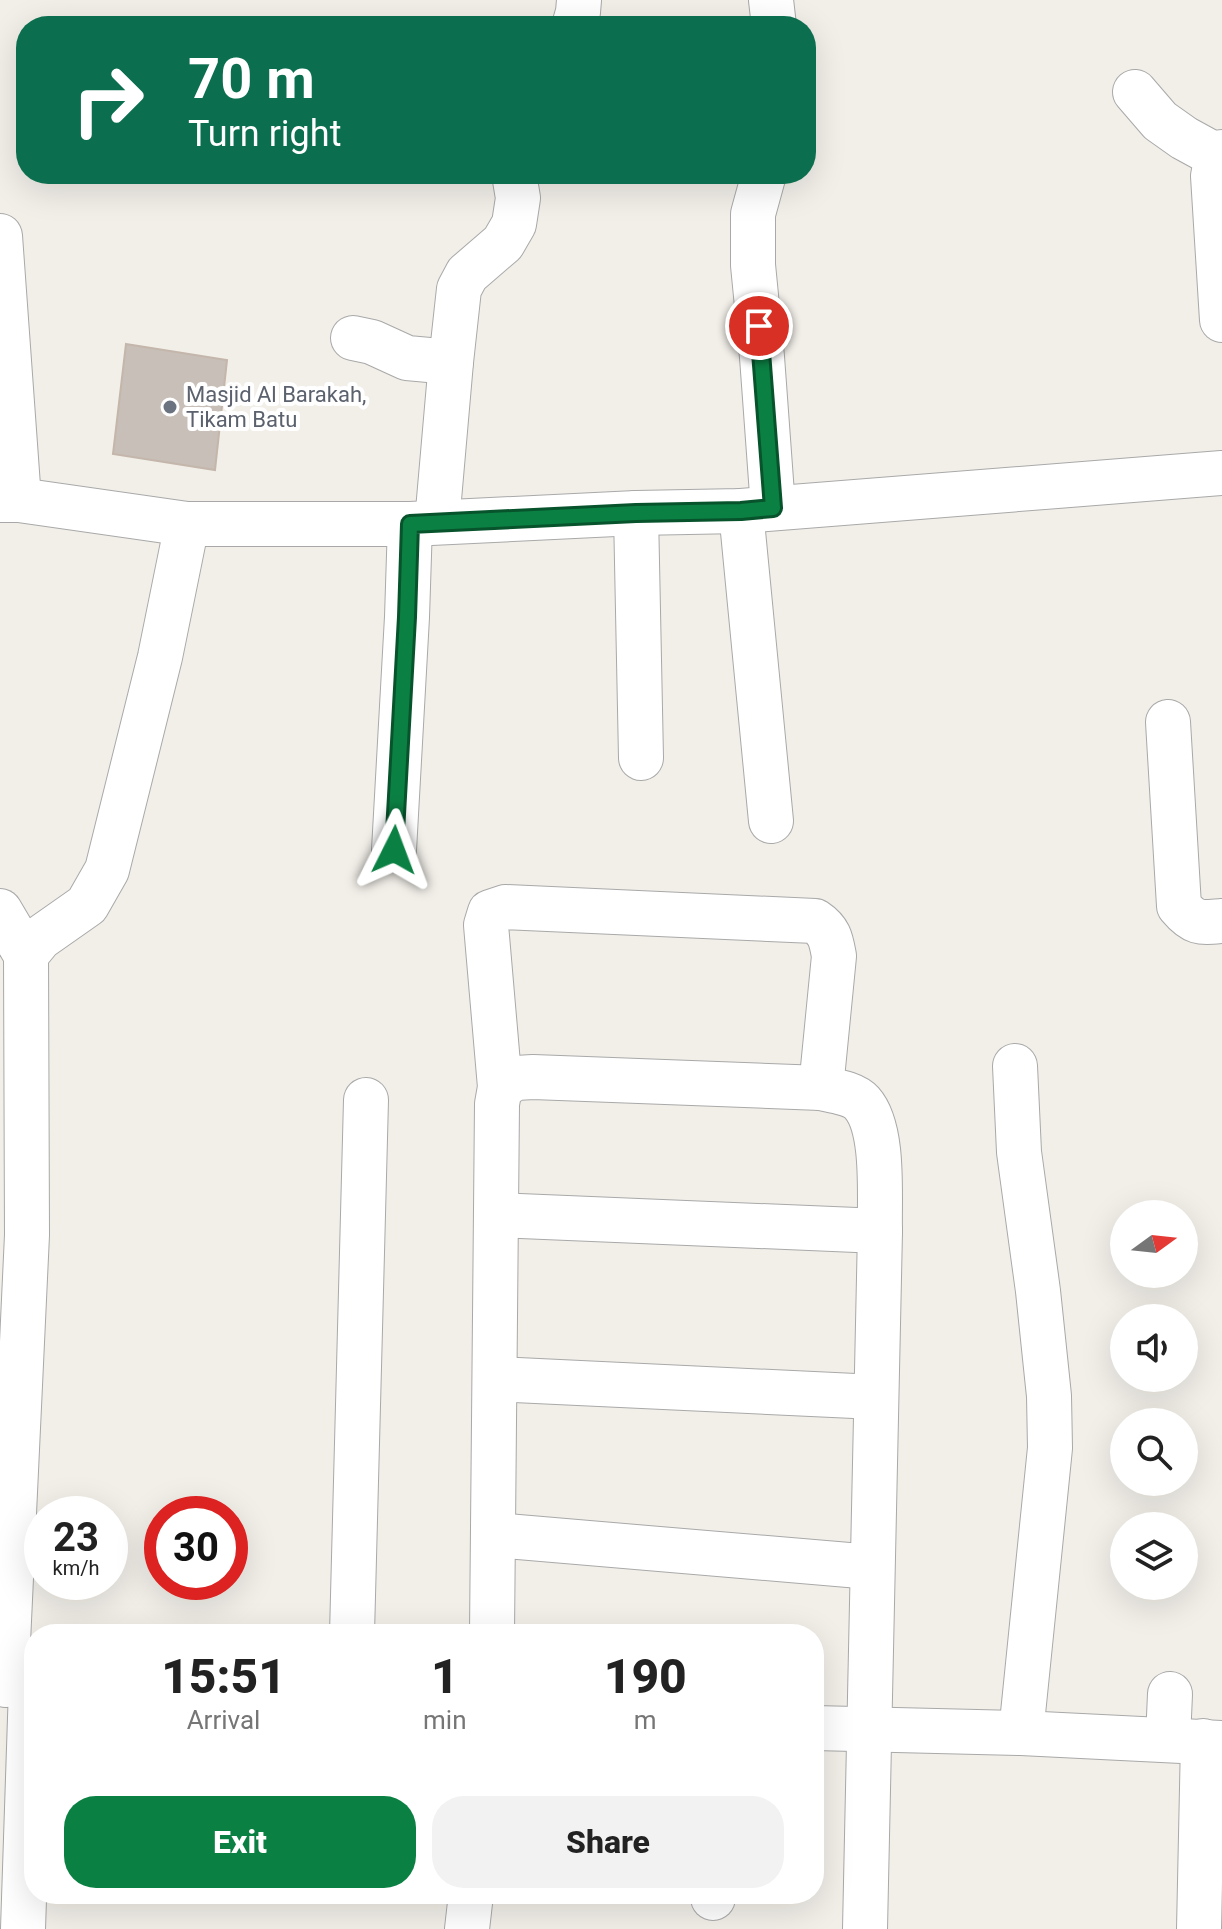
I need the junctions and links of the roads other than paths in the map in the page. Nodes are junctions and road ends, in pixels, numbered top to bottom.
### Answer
1 (1135, 92) dead end
2 (1220, 154) edge
3 (516, 184) edge
4 (761, 184) edge
5 (0, 236) edge
6 (0, 245) edge
7 (1222, 320) edge
8 (353, 338) dead end
9 (451, 362) junction
10 (1222, 473) edge
11 (10, 500) edge
12 (757, 509) junction
13 (636, 513) junction
14 (423, 523) junction
15 (187, 524) junction
16 (1168, 722) dead end
17 (641, 758) dead end
18 (771, 821) dead end
19 (394, 850) dead end
20 (0, 911) edge
21 (1222, 921) edge
22 (26, 955) junction
23 (1015, 1066) dead end
24 (500, 1087) junction
25 (821, 1088) junction
26 (366, 1100) dead end
27 (496, 1215) junction
28 (880, 1231) junction
29 (495, 1379) junction
30 (876, 1397) junction
31 (494, 1535) junction
32 (872, 1567) junction
33 (352, 1624) edge
34 (492, 1624) edge
35 (18, 1686) edge
36 (1170, 1694) dead end
37 (824, 1729) edge
38 (869, 1731) junction
39 (1021, 1733) junction
40 (1198, 1741) edge
41 (470, 1904) edge
42 (23, 1929) edge
43 (467, 1929) edge
44 (865, 1929) edge
45 (1199, 1929) edge

1 - 2 street
2 - 7 street
3 - 9 street
4 - 12 street
5 - 6 street
6 - 11 street
8 - 9 street
9 - 14 street
10 - 12 street
11 - 15 street
12 - 13 street
12 - 18 street
13 - 14 street
13 - 17 street
14 - 15 street
14 - 19 street
15 - 22 street
16 - 21 street
20 - 22 street
22 - 35 street
23 - 39 street
24 - 25 street
24 - 25 street
24 - 27 street
25 - 28 street
26 - 33 street
27 - 28 street
27 - 29 street
28 - 30 street
29 - 30 street
29 - 31 street
30 - 32 street
31 - 32 street
31 - 34 street
32 - 38 street
35 - 42 street
36 - 40 street
37 - 38 street
38 - 39 street
38 - 44 street
39 - 40 street
40 - 45 street
41 - 43 street

